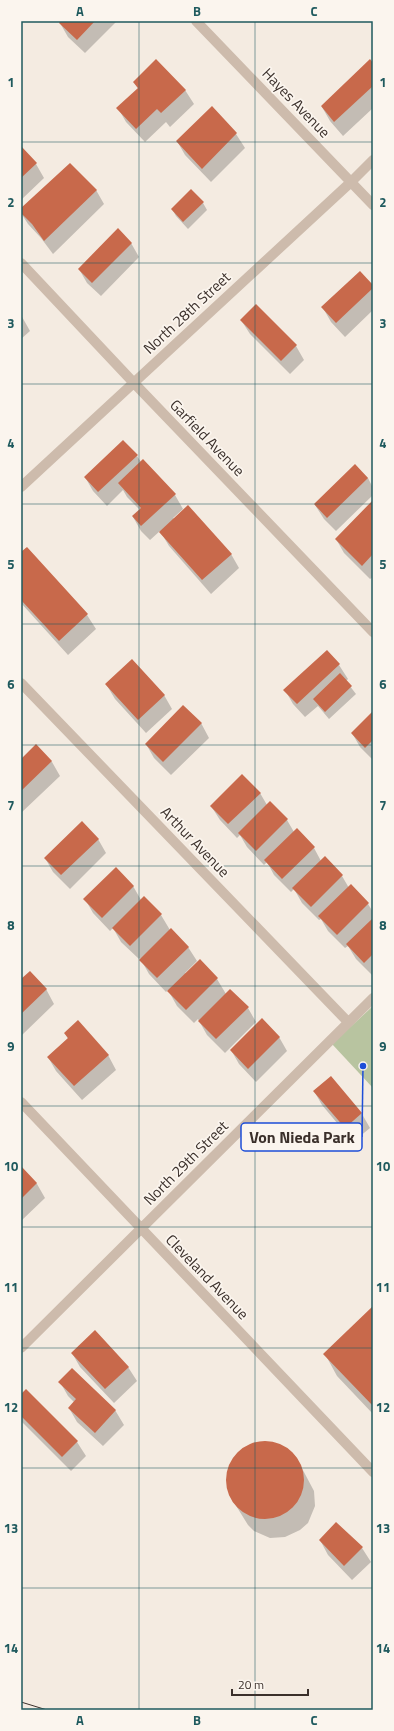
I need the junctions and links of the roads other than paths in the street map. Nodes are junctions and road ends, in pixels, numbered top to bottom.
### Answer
1 (196, 21) edge
2 (373, 160) edge
3 (351, 182) junction
4 (373, 205) edge
5 (21, 263) edge
6 (133, 382) junction
7 (21, 487) edge
8 (373, 632) edge
9 (21, 683) edge
10 (373, 998) edge
11 (348, 1022) junction
12 (21, 1102) edge
13 (141, 1229) junction
14 (21, 1348) edge
15 (373, 1472) edge

1 - 3 street, Hayes Avenue
2 - 3 street, North 28th Street
3 - 4 street, Hayes Avenue
3 - 6 street, North 28th Street
5 - 6 street, Garfield Avenue
6 - 7 street, North 28th Street
6 - 8 street, Garfield Avenue
9 - 11 street, Arthur Avenue
10 - 11 street, North 29th Street
11 - 13 street, North 29th Street
12 - 13 street, Cleveland Avenue
13 - 14 street, North 29th Street
13 - 15 street, Cleveland Avenue

